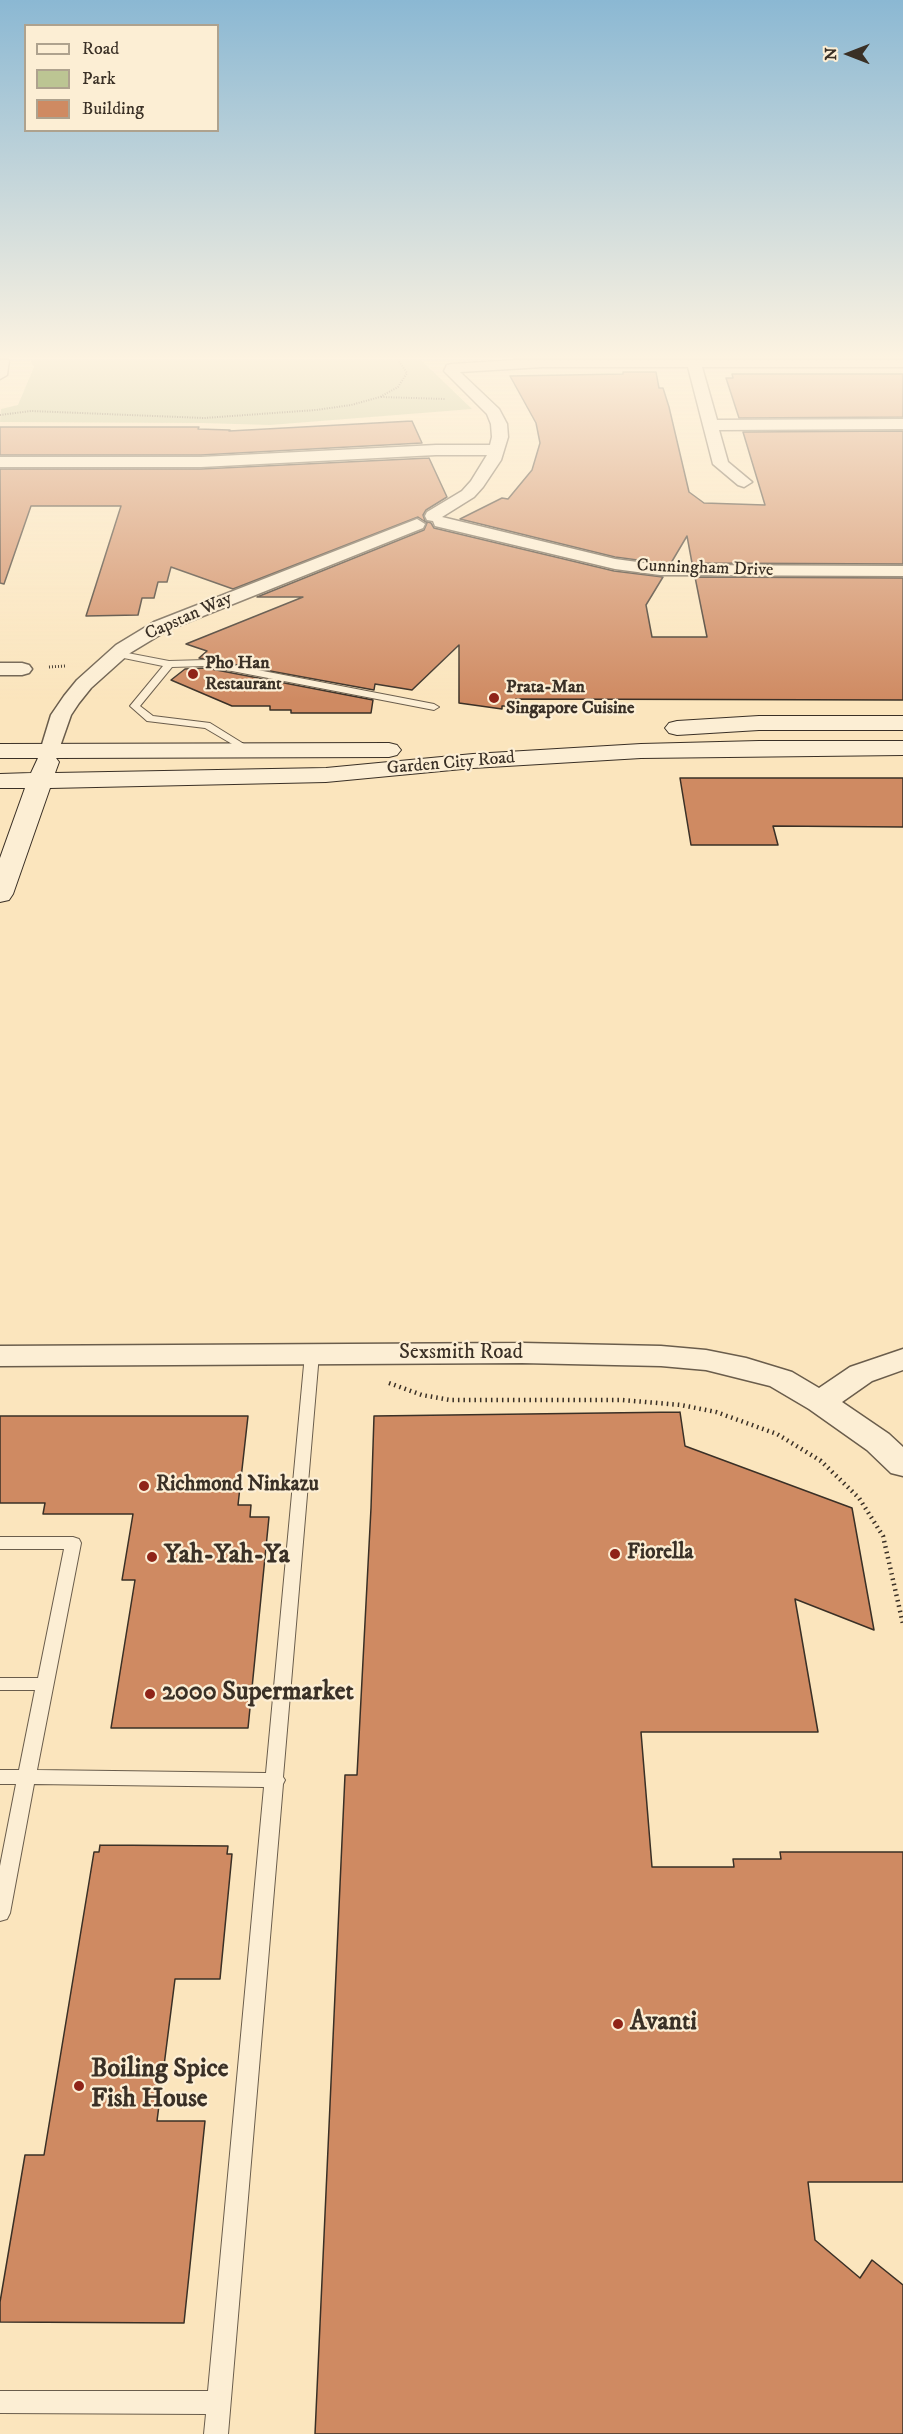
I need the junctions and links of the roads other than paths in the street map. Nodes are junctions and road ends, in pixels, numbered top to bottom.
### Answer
1 (485, 474) edge
2 (733, 474) edge
3 (744, 482) dead end
4 (430, 521) junction
5 (903, 571) edge
6 (117, 654) junction
7 (169, 664) junction
8 (0, 669) edge
9 (22, 669) dead end
10 (434, 708) dead end
11 (903, 723) edge
12 (903, 748) edge
13 (389, 750) junction
14 (50, 751) junction
15 (249, 751) junction
16 (0, 752) edge
17 (0, 761) edge
18 (0, 781) edge
19 (40, 781) junction
20 (0, 894) edge
21 (312, 1354) junction
22 (0, 1356) edge
23 (903, 1359) edge
24 (820, 1401) junction
25 (903, 1465) edge
26 (0, 1543) edge
27 (0, 1684) edge
28 (45, 1684) junction
29 (0, 1777) edge
30 (27, 1778) junction
31 (276, 1780) junction
32 (3, 1878) edge
33 (0, 1912) edge
34 (0, 2402) edge
35 (219, 2403) junction
36 (216, 2434) edge

1 - 4 street, Capstan Way
2 - 3 street
4 - 5 street, Cunningham Drive
4 - 6 street, Capstan Way
6 - 7 lane
6 - 14 street, Capstan Way
7 - 10 lane
7 - 15 lane
8 - 9 street
11 - 13 main road, Garden City Road
12 - 19 main road, Garden City Road
13 - 15 main road, Garden City Road
13 - 19 main road
14 - 15 main road, Garden City Road
14 - 16 main road, Garden City Road
14 - 17 main road
14 - 19 main road, Capstan Way
18 - 19 main road, Garden City Road
19 - 20 main road, Capstan Way
21 - 22 street, Sexsmith Road
21 - 24 street, Sexsmith Road
21 - 31 lane
23 - 24 street
24 - 25 street, Sexsmith Road
26 - 28 lane
27 - 28 lane
28 - 30 lane
29 - 30 lane
30 - 31 lane
30 - 32 lane
31 - 35 lane
32 - 33 lane
34 - 35 lane
35 - 36 lane

